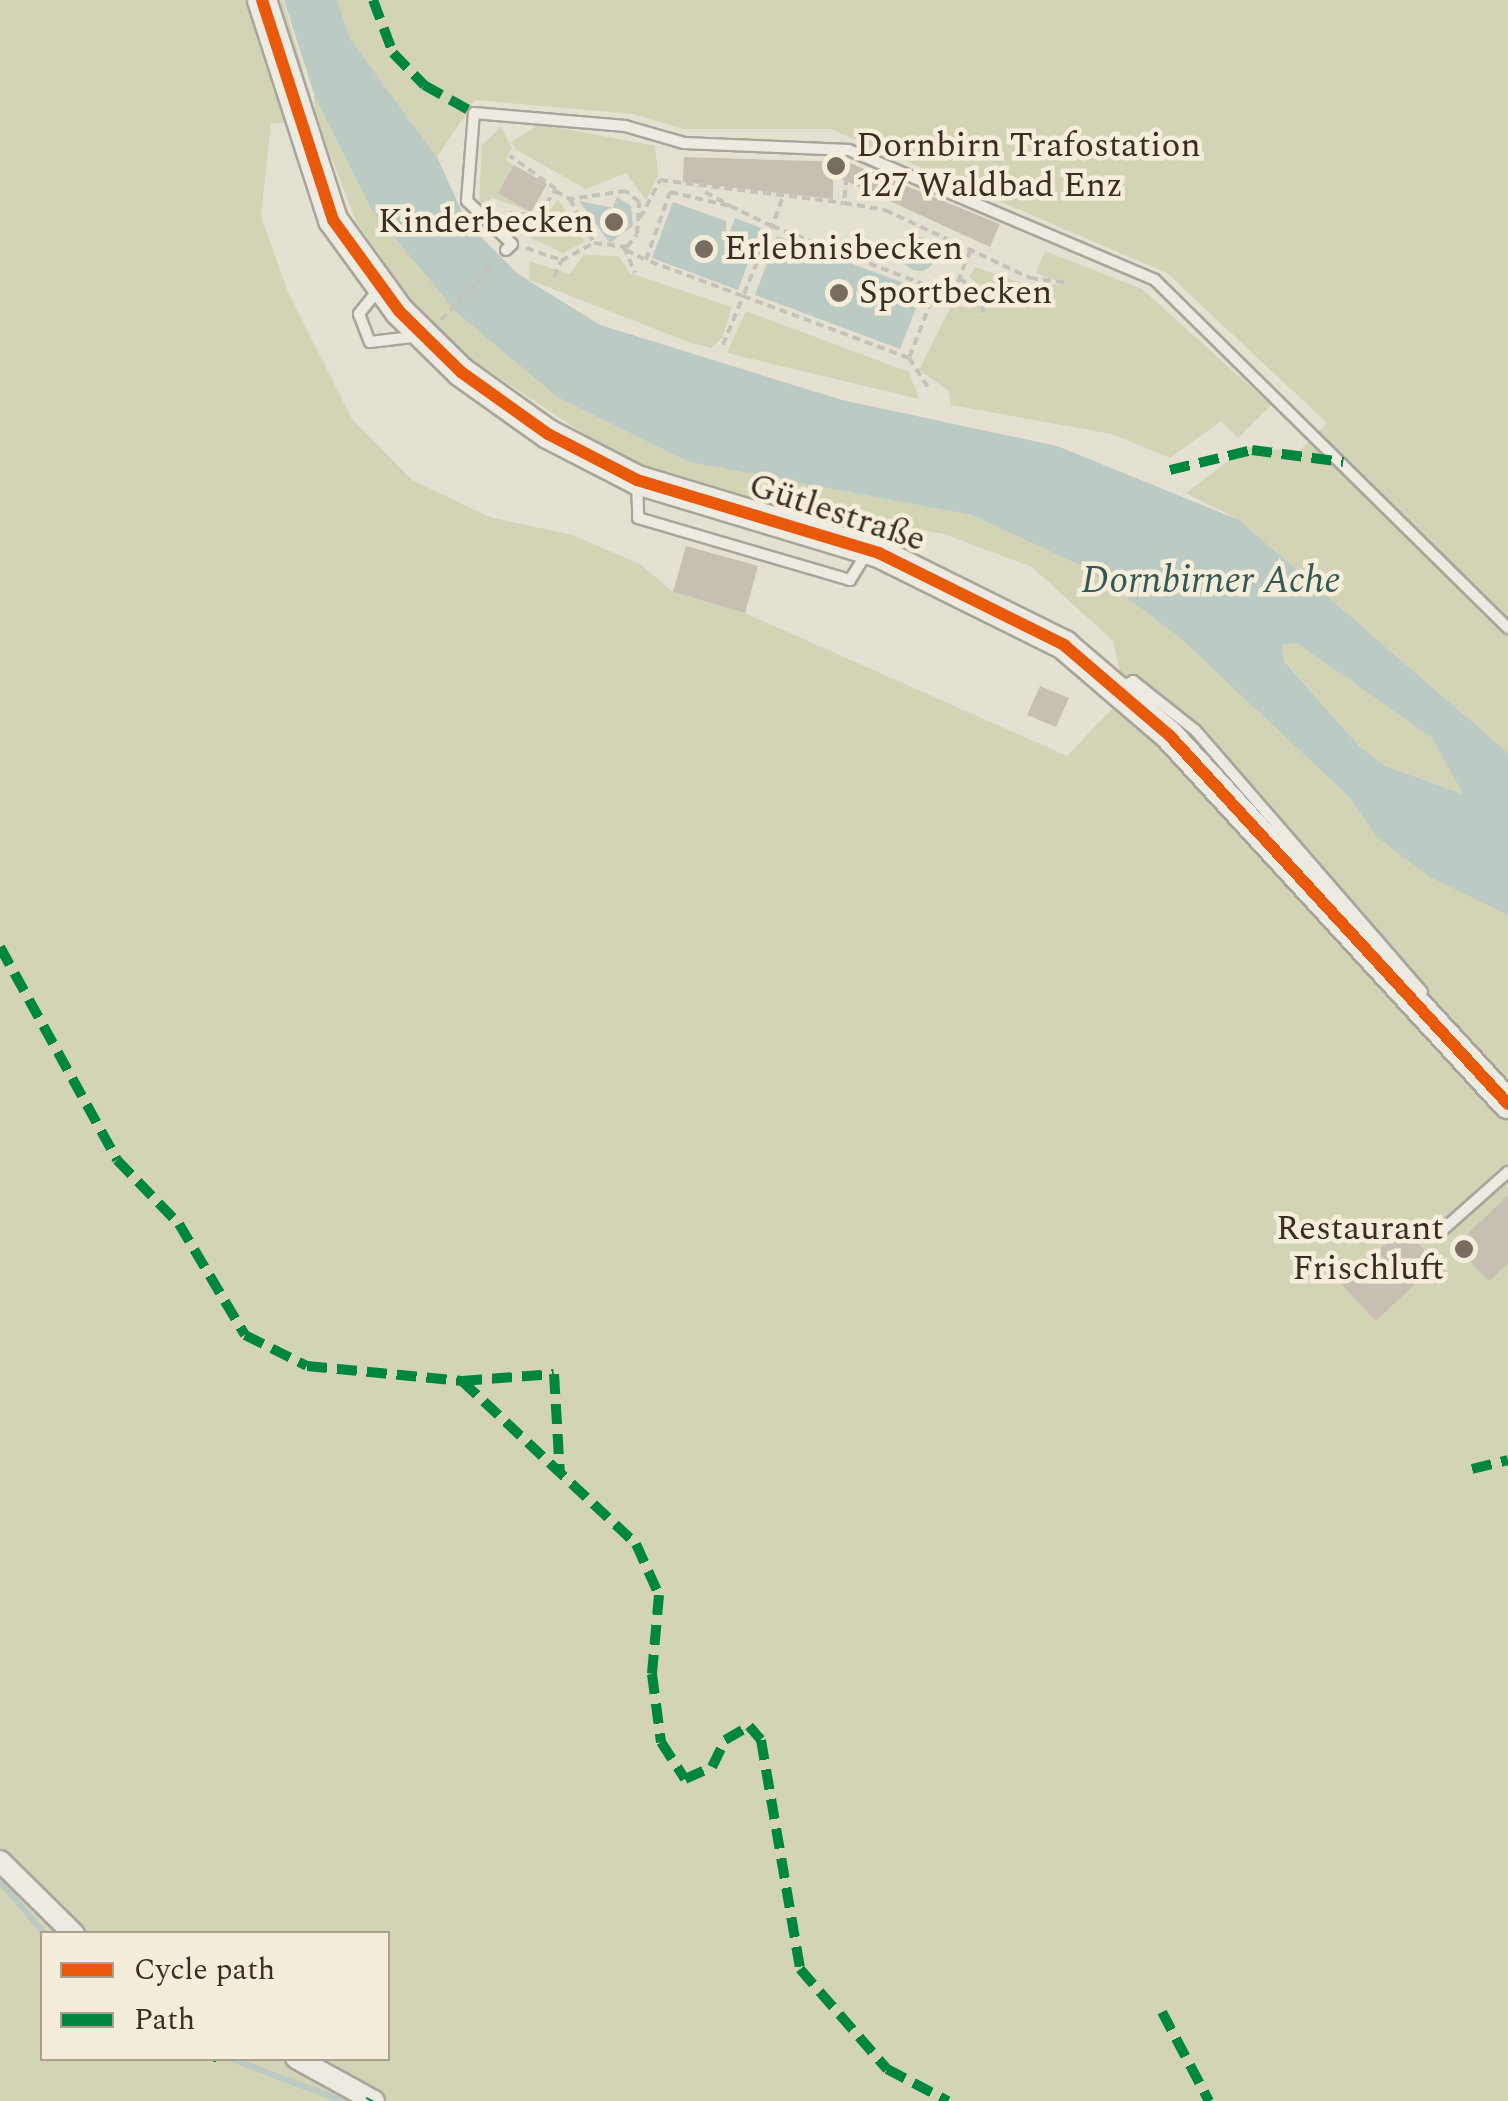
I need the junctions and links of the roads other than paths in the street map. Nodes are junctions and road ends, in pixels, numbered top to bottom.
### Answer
1 (262, 0) edge
2 (506, 250) road end
3 (380, 288) junction
4 (432, 328) junction
5 (1508, 628) edge
6 (1508, 1104) edge
7 (1508, 1172) edge
8 (1437, 1235) dead end
9 (0, 1861) edge
10 (71, 1931) edge
11 (301, 2061) edge
12 (374, 2101) edge

1 - 3 street, Gütlestraße
2 - 5 lane
3 - 4 street, Gütlestraße
3 - 4 lane
4 - 6 street, Gütlestraße
7 - 8 lane
9 - 10 street
11 - 12 street

